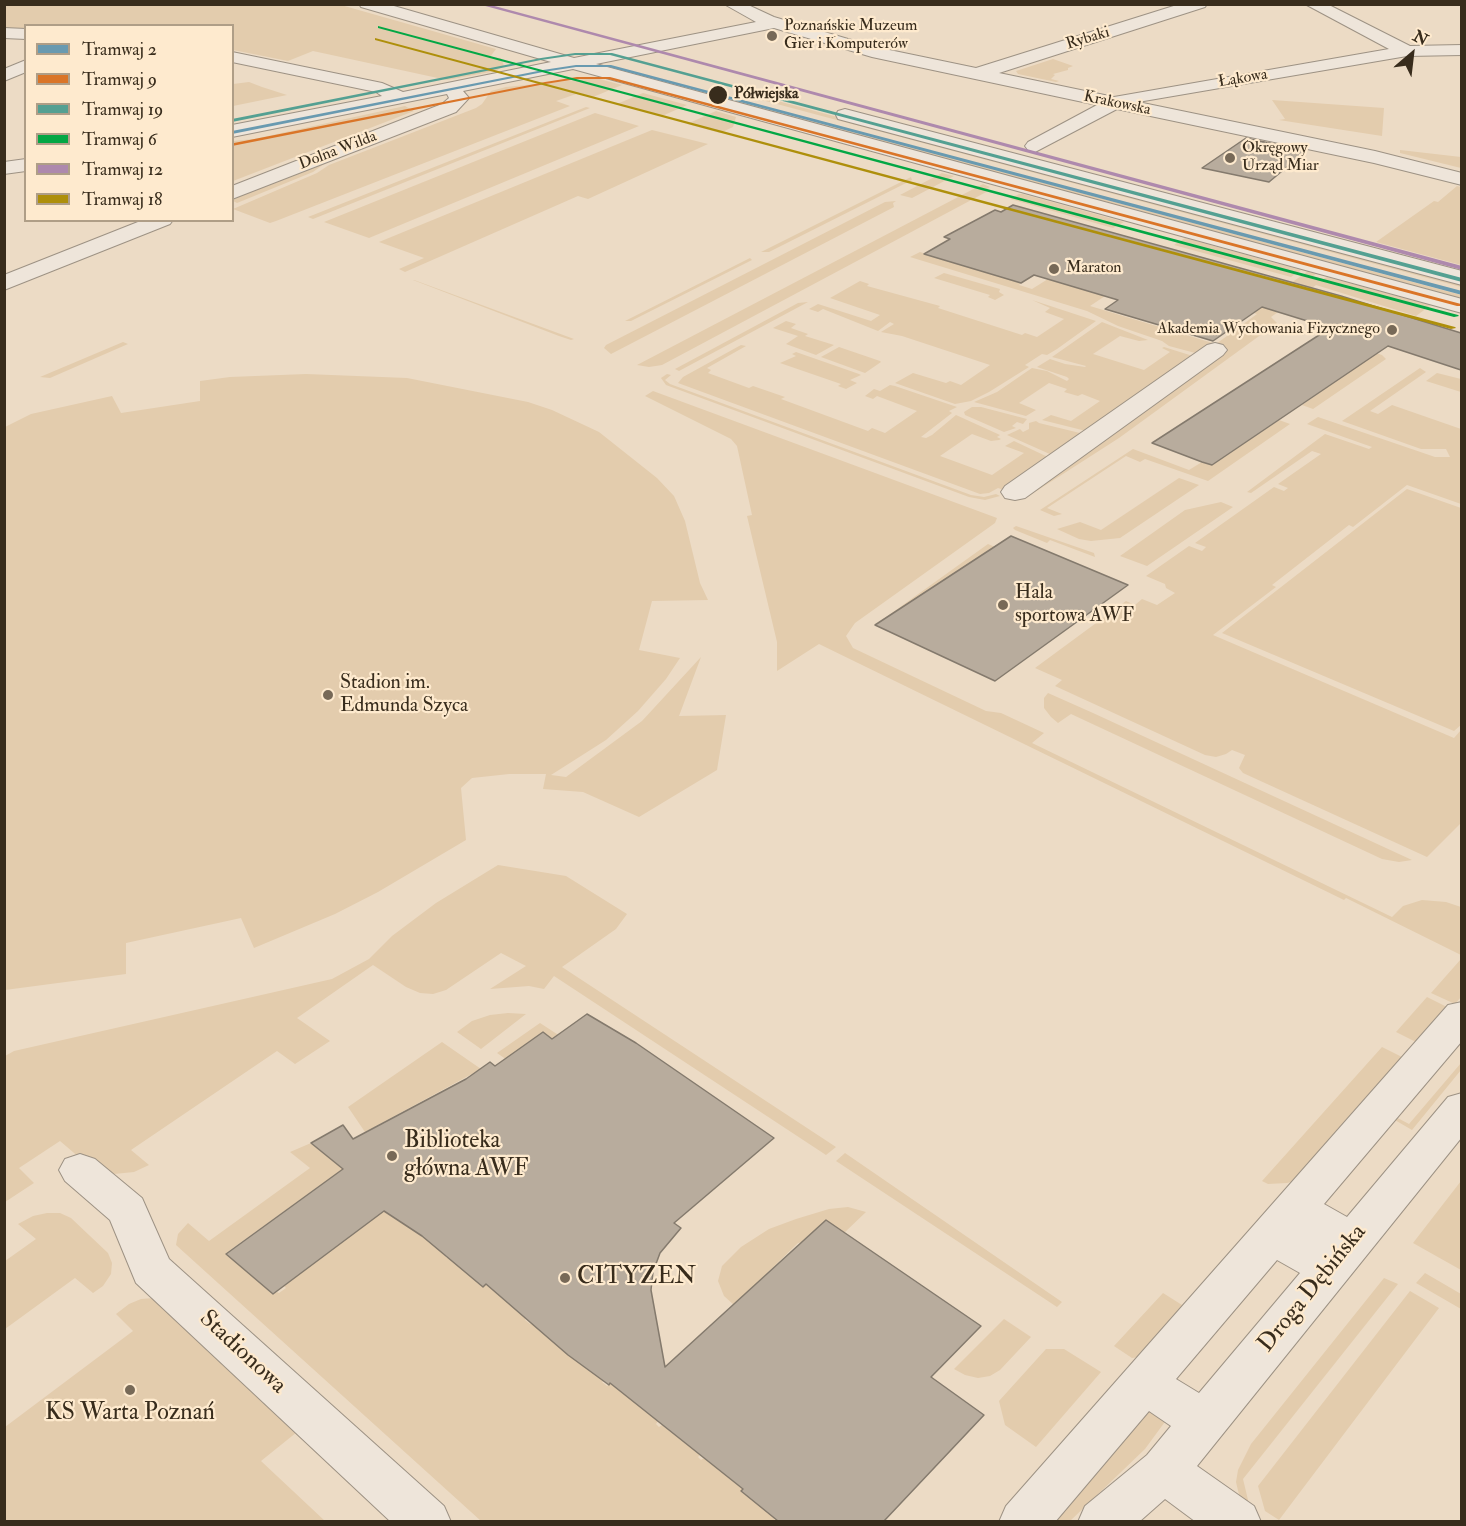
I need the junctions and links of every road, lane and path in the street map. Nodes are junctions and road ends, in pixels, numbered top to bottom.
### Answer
1 (367, 4) edge
2 (418, 4) edge
3 (732, 4) edge
4 (1199, 4) edge
5 (1313, 4) edge
6 (775, 23) junction
7 (516, 29) dead end
8 (4, 33) edge
9 (24, 34) edge
10 (579, 45) dead end
11 (1461, 50) edge
12 (1407, 51) junction
13 (615, 54) junction
14 (234, 57) edge
15 (573, 63) junction
16 (24, 66) edge
17 (660, 66) dead end
18 (977, 75) junction
19 (4, 76) edge
20 (448, 88) junction
21 (401, 98) junction
22 (1114, 103) junction
23 (824, 109) dead end
24 (234, 132) edge
25 (1035, 146) dead end
26 (24, 165) edge
27 (4, 168) edge
28 (1461, 179) edge
29 (234, 192) edge
30 (158, 222) edge
31 (1461, 278) edge
32 (4, 283) edge
33 (1461, 306) edge
34 (1215, 350) dead end
35 (1015, 492) dead end
36 (1461, 1015) edge
37 (1461, 1108) edge
38 (80, 1170) dead end
39 (1282, 1221) junction
40 (1340, 1255) junction
41 (1144, 1383) junction
42 (1204, 1422) junction
43 (1164, 1470) junction
44 (426, 1521) edge
45 (1024, 1521) edge
46 (1103, 1521) edge
47 (1140, 1521) edge
48 (1236, 1521) edge

1 - 15 street
2 - 7 street
3 - 6 street, Krakowska
4 - 18 street, Rybaki
5 - 12 street
6 - 13 street
6 - 18 street, Krakowska
8 - 9 street
10 - 13 street
11 - 12 street, Łąkowa
12 - 22 street, Łąkowa
13 - 15 street
13 - 17 street
14 - 21 street
15 - 20 street
15 - 33 street
16 - 19 street
18 - 22 street, Krakowska
20 - 21 street
20 - 29 street, Dolna Wilda
21 - 24 street
22 - 25 street, Łąkowa
22 - 28 street, Krakowska
23 - 31 street
26 - 27 street
30 - 32 street
34 - 35 street
36 - 39 street
37 - 40 street, Droga Dębińska
38 - 44 street, Stadionowa
39 - 40 street
39 - 41 street
40 - 42 street, Droga Dębińska
41 - 42 street
41 - 45 street
42 - 43 street, Droga Dębińska
43 - 46 street, Droga Dębińska
43 - 47 street, Droga Dębińska
43 - 48 street

